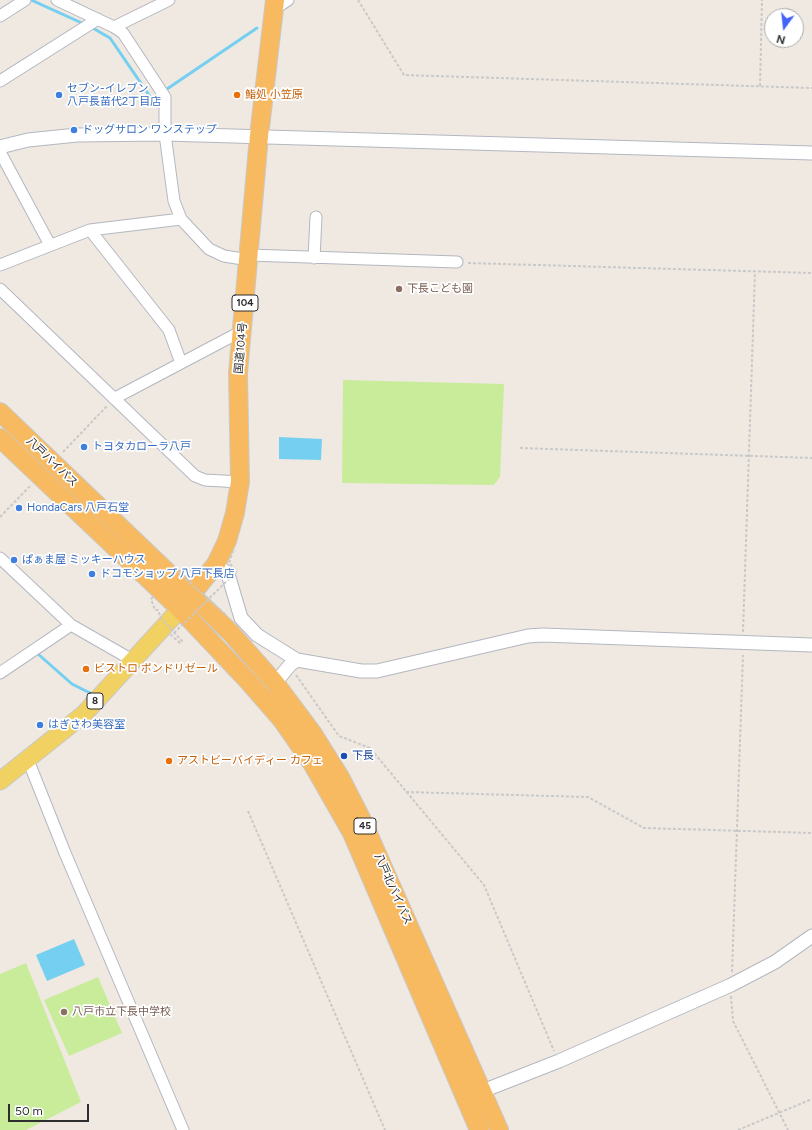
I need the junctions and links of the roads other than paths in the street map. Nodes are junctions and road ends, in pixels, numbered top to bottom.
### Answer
1 (25, 0) edge
2 (58, 0) edge
3 (169, 0) edge
4 (279, 3) edge
5 (0, 16) edge
6 (98, 19) junction
7 (114, 27) junction
8 (0, 81) edge
9 (165, 134) junction
10 (259, 136) junction
11 (0, 147) edge
12 (0, 152) edge
13 (812, 153) edge
14 (316, 217) dead end
15 (181, 219) junction
16 (90, 230) junction
17 (50, 245) junction
18 (249, 258) junction
19 (314, 258) junction
20 (457, 262) road end
21 (0, 264) edge
22 (0, 289) edge
23 (242, 331) junction
24 (180, 363) junction
25 (115, 398) junction
26 (0, 412) edge
27 (0, 438) edge
28 (240, 482) junction
29 (0, 558) edge
30 (208, 565) junction
31 (200, 597) junction
32 (180, 609) junction
33 (71, 625) junction
34 (812, 645) edge
35 (134, 661) junction
36 (293, 663) junction
37 (0, 673) edge
38 (275, 683) junction
39 (28, 760) junction
40 (0, 781) edge
41 (812, 936) edge
42 (483, 1091) junction
43 (466, 1098) junction
44 (183, 1130) edge
45 (479, 1130) edge
46 (499, 1130) edge

1 - 5 street
2 - 6 street
3 - 7 street
4 - 10 highway, 国道104号 / 104
6 - 7 street
6 - 8 street
7 - 9 street
9 - 10 street
9 - 11 street
9 - 15 street
10 - 13 street
10 - 18 highway, 国道104号 / 104
12 - 17 street
14 - 19 street
15 - 16 street
15 - 18 street
16 - 17 street
16 - 24 street
17 - 21 street
18 - 19 street
18 - 23 highway, 国道104号 / 104
19 - 20 street
22 - 25 street
23 - 24 street
23 - 28 highway, 国道104号 / 104
24 - 25 street
25 - 28 street
26 - 31 highway, 八戸バイパス / 45
27 - 32 highway, 八戸バイパス / 45
28 - 30 highway, 国道104号 / 104
29 - 33 street
30 - 31 highway, 国道104号 / 104
30 - 36 street
31 - 32 highway, 国道104号 / 104
31 - 38 highway, 八戸北バイパス / 45
32 - 35 main road, 8
32 - 43 highway, 八戸北バイパス / 45
33 - 35 street
33 - 37 street
34 - 36 street
35 - 39 main road, 8
36 - 38 street
38 - 42 highway, 八戸北バイパス / 45
39 - 40 main road, 8
39 - 44 street
41 - 42 street
42 - 43 street
42 - 46 highway, 八戸北バイパス / 45
43 - 45 highway, 八戸北バイパス / 45

